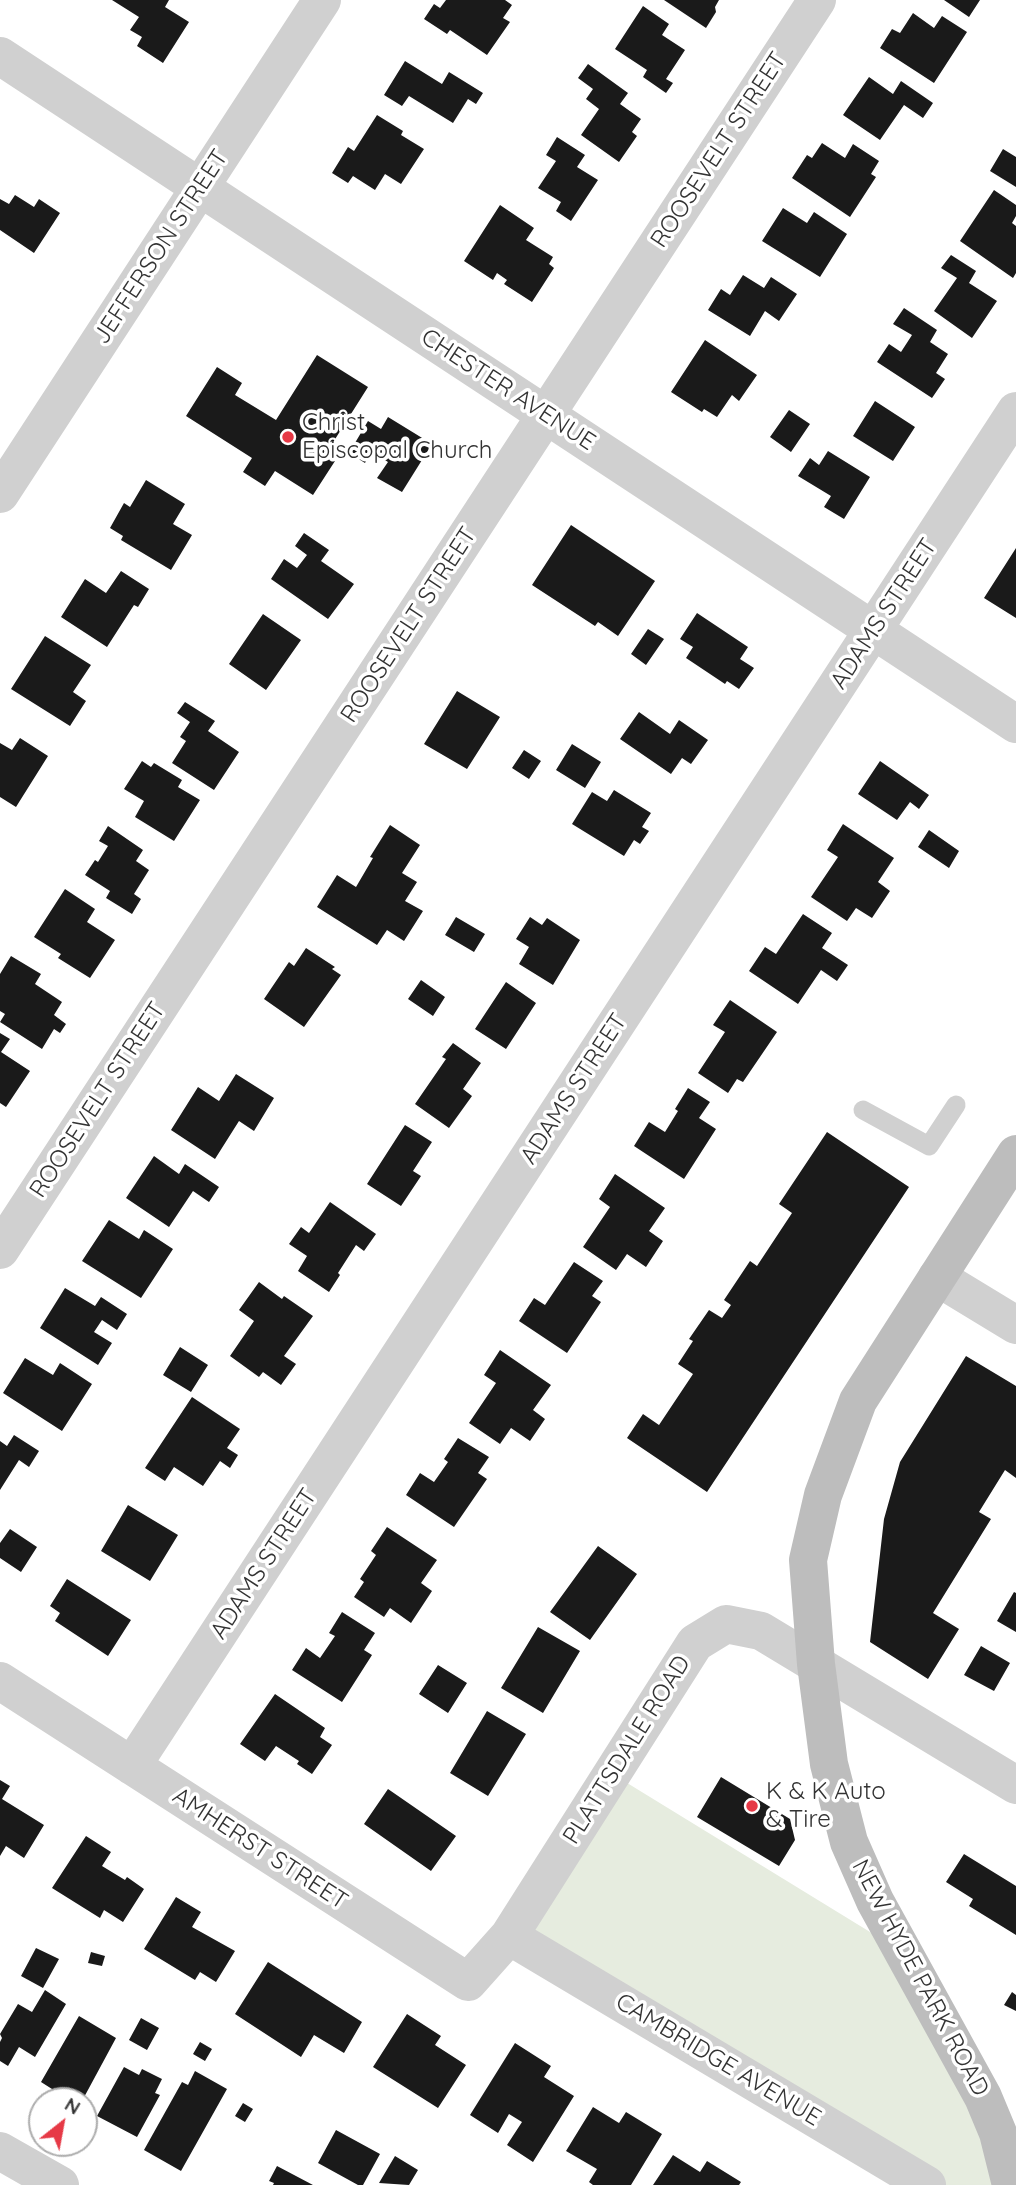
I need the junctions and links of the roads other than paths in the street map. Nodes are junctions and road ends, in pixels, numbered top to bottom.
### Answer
1 (323, 0) edge
2 (817, 0) edge
3 (0, 56) edge
4 (200, 188) junction
5 (1016, 411) edge
6 (546, 415) junction
7 (0, 494) edge
8 (873, 630) junction
9 (1016, 724) edge
10 (956, 1105) dead end
11 (863, 1110) dead end
12 (1016, 1154) edge
13 (0, 1250) edge
14 (937, 1278) junction
15 (1016, 1325) edge
16 (816, 1664) junction
17 (0, 1681) edge
18 (132, 1766) junction
19 (1013, 1776) edge
20 (509, 1936) junction
21 (0, 2151) edge
22 (60, 2185) edge
23 (926, 2185) edge
24 (1010, 2185) edge

1 - 4 street, JEFFERSON STREET
2 - 6 street, ROOSEVELT STREET
3 - 4 street, CHESTER AVENUE
4 - 6 street, CHESTER AVENUE
4 - 7 street, JEFFERSON STREET
5 - 8 street, ADAMS STREET
6 - 8 street, CHESTER AVENUE
6 - 13 street, ROOSEVELT STREET
8 - 9 street, CHESTER AVENUE
8 - 18 street, ADAMS STREET
10 - 11 lane
12 - 14 main road, NEW HYDE PARK ROAD
14 - 15 street
14 - 16 main road, NEW HYDE PARK ROAD
16 - 19 street, PLATTSDALE ROAD
16 - 20 street, PLATTSDALE ROAD
16 - 24 main road, NEW HYDE PARK ROAD
17 - 18 street, AMHERST STREET
18 - 20 street, AMHERST STREET
20 - 23 street, CAMBRIDGE AVENUE
21 - 22 street

